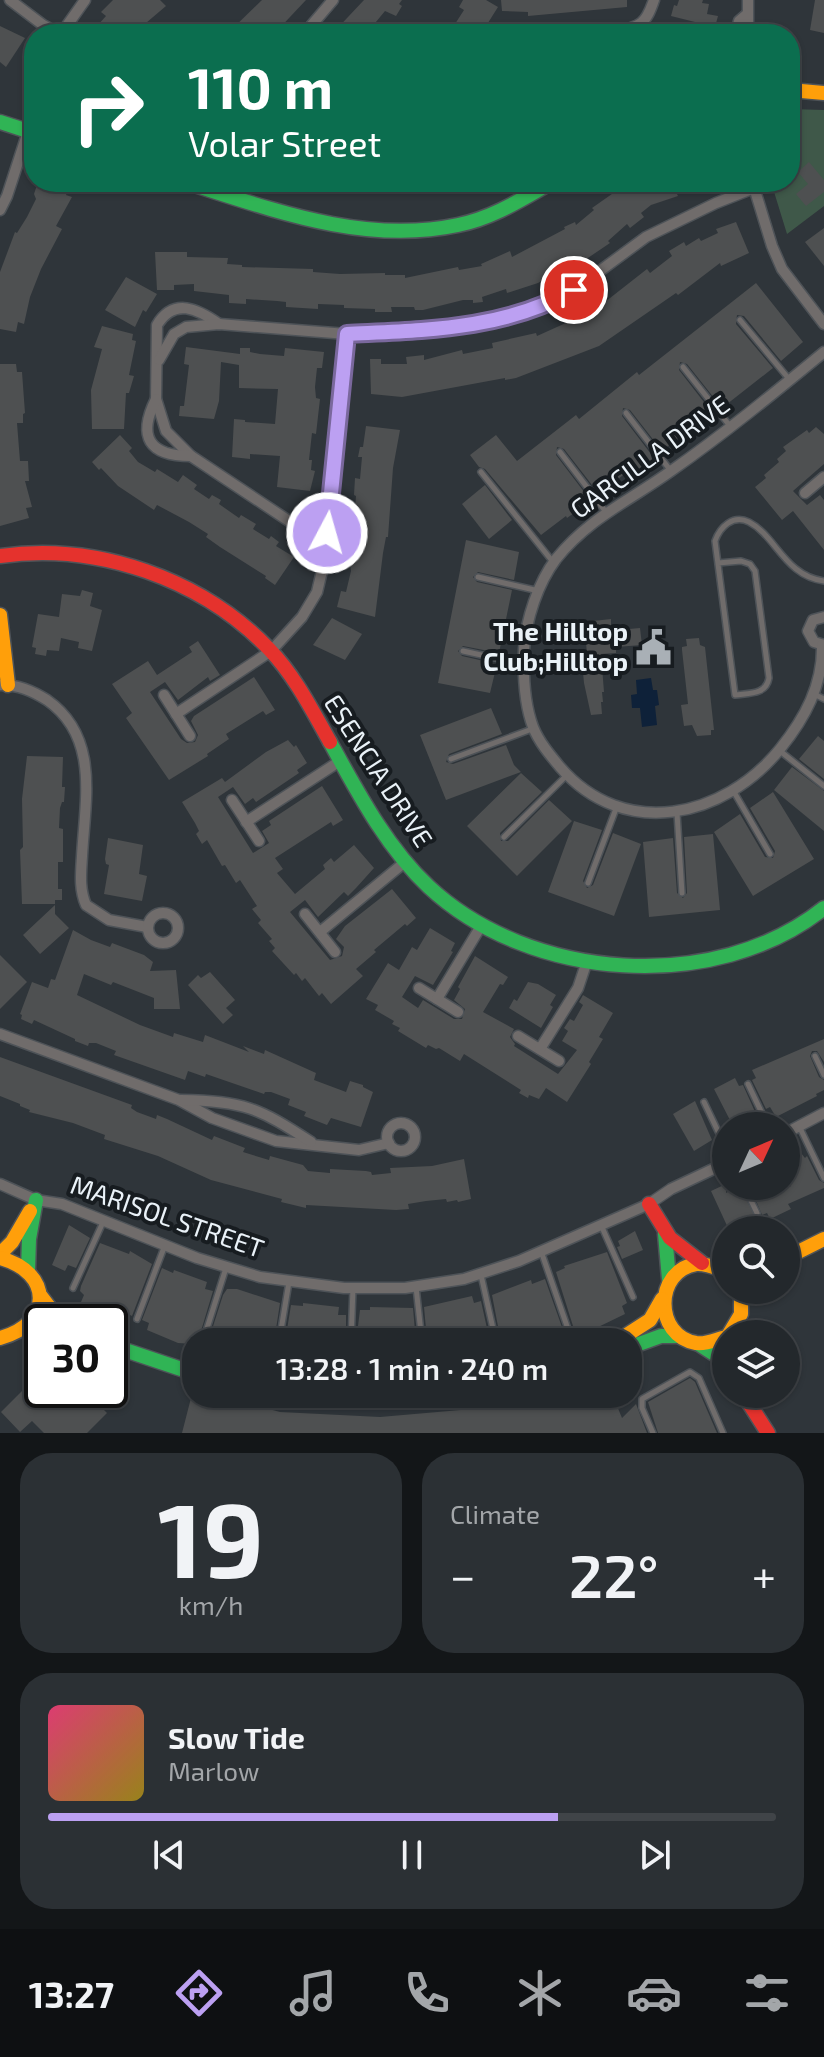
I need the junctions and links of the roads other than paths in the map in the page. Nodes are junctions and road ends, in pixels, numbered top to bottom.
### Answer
1 (10, 0) edge
2 (85, 0) edge
3 (333, 0) edge
4 (654, 0) edge
5 (748, 0) edge
6 (746, 15) junction
7 (42, 24) edge
8 (68, 24) edge
9 (313, 24) edge
10 (641, 24) edge
11 (738, 24) edge
12 (750, 24) edge
13 (800, 91) edge
14 (824, 93) edge
15 (0, 122) edge
16 (24, 130) edge
17 (24, 151) edge
18 (218, 192) edge
19 (537, 192) edge
20 (739, 192) edge
21 (756, 192) edge
22 (0, 210) edge
23 (740, 320) dead end
24 (219, 324) junction
25 (824, 324) edge
26 (347, 334) junction
27 (824, 352) edge
28 (159, 360) junction
29 (683, 367) dead end
30 (789, 380) junction
31 (156, 399) junction
32 (626, 413) dead end
33 (731, 427) junction
34 (560, 452) dead end
35 (191, 456) junction
36 (671, 471) junction
37 (481, 472) dead end
38 (824, 477) edge
39 (805, 493) dead end
40 (607, 513) junction
41 (327, 533) junction
42 (0, 556) edge
43 (554, 563) junction
44 (718, 563) junction
45 (478, 577) dead end
46 (824, 581) edge
47 (539, 591) junction
48 (0, 615) edge
49 (824, 617) edge
50 (823, 645) edge
51 (271, 651) junction
52 (463, 651) dead end
53 (523, 664) junction
54 (4, 685) edge
55 (164, 695) dead end
56 (819, 697) edge
57 (176, 714) junction
58 (533, 729) junction
59 (190, 736) dead end
60 (779, 750) junction
61 (451, 759) dead end
62 (340, 761) junction
63 (567, 775) junction
64 (824, 786) edge
65 (733, 791) junction
66 (232, 800) dead end
67 (617, 805) junction
68 (677, 813) junction
69 (246, 822) junction
70 (504, 837) dead end
71 (259, 841) dead end
72 (770, 854) dead end
73 (405, 862) junction
74 (588, 883) dead end
75 (682, 893) dead end
76 (824, 908) edge
77 (305, 914) dead end
78 (481, 926) junction
79 (147, 927) dead end
80 (320, 932) junction
81 (335, 952) dead end
82 (586, 964) junction
83 (419, 988) dead end
84 (437, 999) junction
85 (458, 1012) dead end
86 (0, 1034) edge
87 (518, 1036) dead end
88 (540, 1049) junction
89 (815, 1056) dead end
90 (559, 1061) dead end
91 (824, 1075) edge
92 (748, 1084) dead end
93 (179, 1100) junction
94 (704, 1102) dead end
95 (761, 1112) edge
96 (824, 1113) edge
97 (712, 1119) edge
98 (800, 1125) edge
99 (800, 1128) edge
100 (389, 1143) dead end
101 (313, 1144) junction
102 (712, 1170) edge
103 (824, 1178) edge
104 (0, 1184) edge
105 (36, 1200) junction
106 (751, 1200) edge
107 (649, 1204) junction
108 (757, 1213) dead end
109 (104, 1220) junction
110 (600, 1223) junction
111 (665, 1234) junction
112 (824, 1239) edge
113 (165, 1245) junction
114 (541, 1251) junction
115 (800, 1251) edge
116 (0, 1256) edge
117 (702, 1263) junction
118 (712, 1265) edge
119 (226, 1268) junction
120 (28, 1270) junction
121 (481, 1275) junction
122 (669, 1279) junction
123 (289, 1282) junction
124 (416, 1287) junction
125 (73, 1288) dead end
126 (353, 1288) junction
127 (40, 1295) junction
128 (633, 1297) dead end
129 (662, 1299) junction
130 (47, 1304) edge
131 (137, 1319) dead end
132 (207, 1328) edge
133 (281, 1328) edge
134 (352, 1328) edge
135 (420, 1328) edge
136 (493, 1328) edge
137 (568, 1328) edge
138 (638, 1328) edge
139 (679, 1336) junction
140 (7, 1338) edge
141 (642, 1343) edge
142 (712, 1343) edge
143 (698, 1344) junction
144 (128, 1351) edge
145 (712, 1353) edge
146 (182, 1369) edge
147 (753, 1408) edge
148 (760, 1408) edge
149 (653, 1433) edge
150 (723, 1433) edge
151 (770, 1433) edge

1 - 7 street
2 - 8 street
3 - 9 street
4 - 10 street
5 - 6 street
6 - 11 street
6 - 12 street
13 - 14 street
15 - 16 street
17 - 22 street
18 - 19 street
20 - 26 street
21 - 25 street
23 - 30 lane
24 - 26 street
24 - 28 street
24 - 28 street
26 - 41 street
27 - 30 street, GARCILLA DRIVE
28 - 31 street
29 - 33 lane
30 - 33 street, GARCILLA DRIVE
31 - 35 street
31 - 35 street
32 - 36 lane
33 - 36 street, GARCILLA DRIVE
34 - 40 lane
35 - 41 street
36 - 40 street, GARCILLA DRIVE
37 - 43 lane
38 - 39 street
40 - 43 street, GARCILLA DRIVE
41 - 51 street
42 - 51 street, ESENCIA DRIVE
43 - 47 street, GARCILLA DRIVE
44 - 44 lane
44 - 46 lane
45 - 47 lane
47 - 53 street, GARCILLA DRIVE
48 - 54 street
49 - 50 street, GARCILLA DRIVE
50 - 56 street, GARCILLA DRIVE
51 - 57 street
51 - 62 street, ESENCIA DRIVE
52 - 53 lane
53 - 58 street, GARCILLA DRIVE
54 - 79 street
55 - 57 street
56 - 60 street, GARCILLA DRIVE
57 - 59 street
58 - 61 lane
58 - 63 street, GARCILLA DRIVE
60 - 64 lane
60 - 65 street, GARCILLA DRIVE
62 - 69 street
62 - 73 street, ESENCIA DRIVE
63 - 67 street, GARCILLA DRIVE
63 - 70 lane
65 - 68 street, GARCILLA DRIVE
65 - 72 lane
66 - 69 street
67 - 68 street, GARCILLA DRIVE
67 - 74 lane
68 - 75 lane
69 - 71 street
73 - 78 street, ESENCIA DRIVE
73 - 80 street
76 - 82 street, ESENCIA DRIVE
77 - 80 street
78 - 82 street, ESENCIA DRIVE
78 - 84 street
80 - 81 street
82 - 88 street
83 - 84 street
84 - 85 street
86 - 93 street
87 - 88 street
88 - 90 street
89 - 91 lane
92 - 95 lane
93 - 101 street
93 - 101 street
94 - 97 lane
96 - 98 street
99 - 103 lane
100 - 101 street
102 - 107 street, MARISOL STREET
104 - 105 street, MARISOL STREET
105 - 109 street, MARISOL STREET
105 - 116 street, MARISOL STREET
105 - 120 street, MARISOL STREET
106 - 108 lane
107 - 110 street, MARISOL STREET
107 - 111 street
109 - 113 street, MARISOL STREET
109 - 125 lane
110 - 114 street, MARISOL STREET
110 - 128 lane
111 - 117 street
111 - 122 street
112 - 115 street
113 - 119 street, MARISOL STREET
113 - 131 lane
114 - 121 street, MARISOL STREET
114 - 137 lane
116 - 120 street
117 - 118 street
117 - 122 street
119 - 123 street, MARISOL STREET
119 - 132 lane
120 - 127 street
121 - 124 street, MARISOL STREET
121 - 136 lane
122 - 129 street
123 - 126 street, MARISOL STREET
123 - 133 lane
124 - 126 street, MARISOL STREET
124 - 135 lane
126 - 134 lane
127 - 130 street
127 - 140 street
129 - 138 street
129 - 139 street
139 - 141 street
139 - 143 street
142 - 143 street
143 - 145 street
144 - 146 street
147 - 151 street
148 - 151 street
149 - 150 lane

